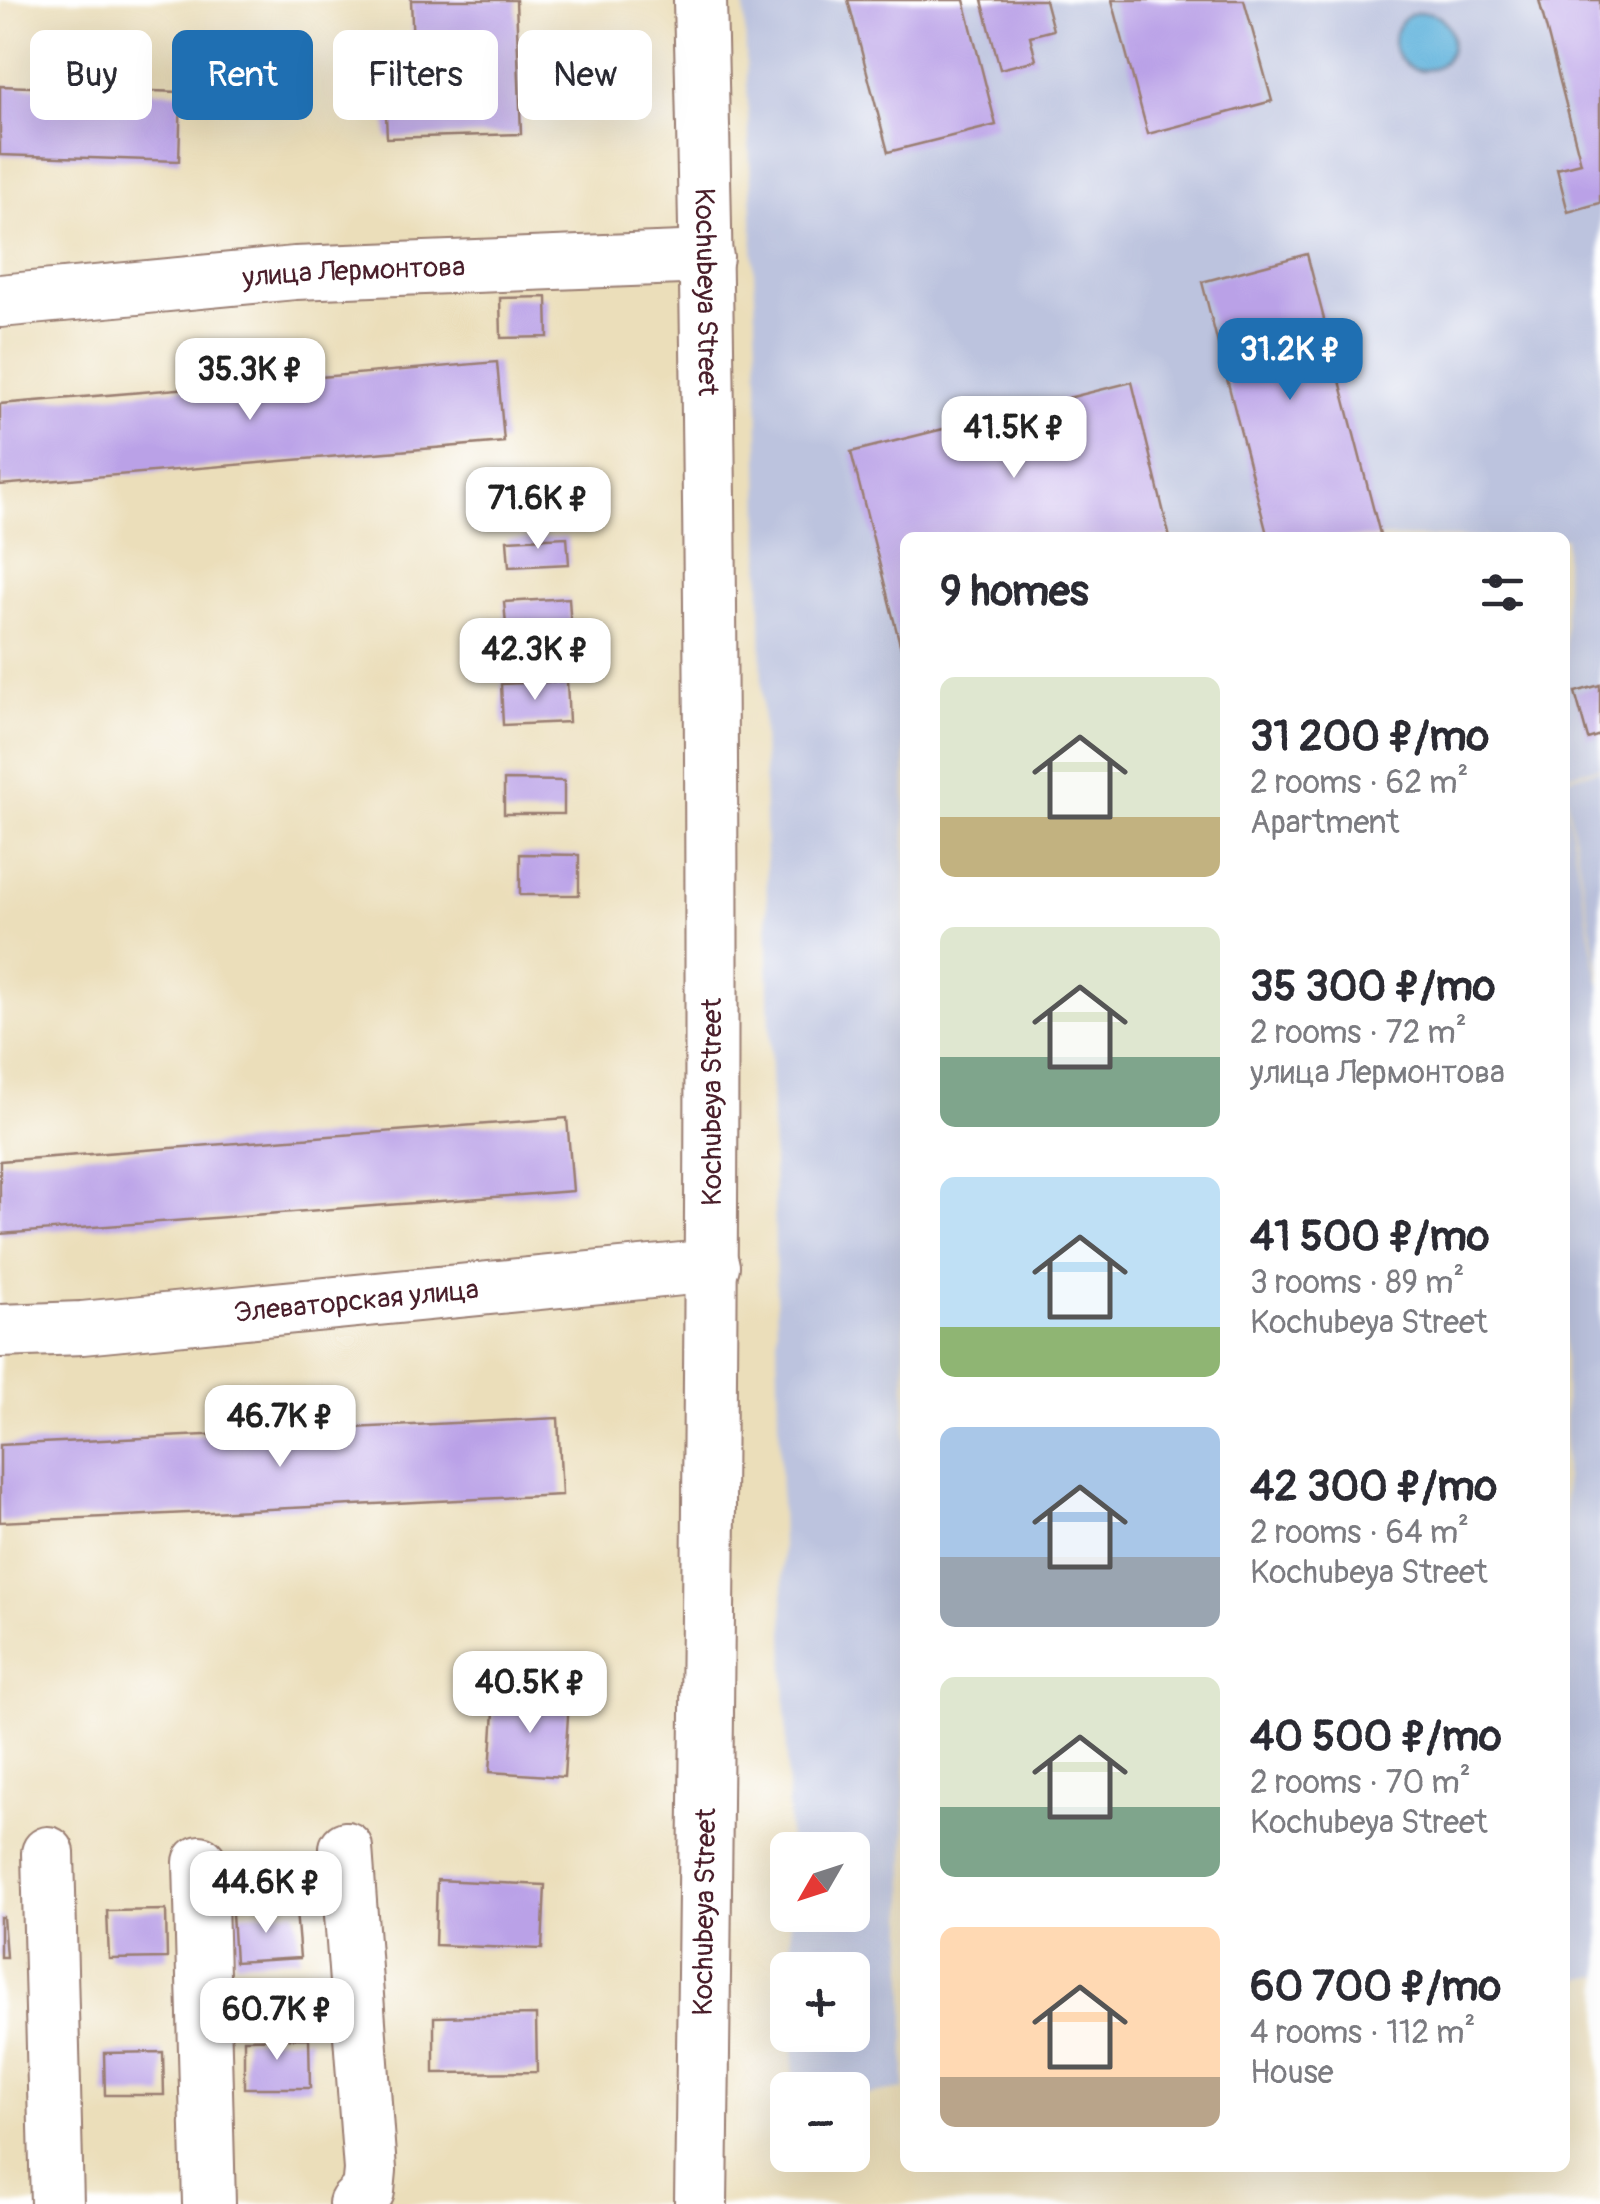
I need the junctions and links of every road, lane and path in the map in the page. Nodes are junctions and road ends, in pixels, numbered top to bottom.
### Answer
1 (700, 0) edge
2 (707, 257) junction
3 (0, 302) edge
4 (713, 1266) junction
5 (0, 1331) edge
6 (346, 1848) dead end
7 (48, 1853) dead end
8 (200, 1862) dead end
9 (56, 2204) edge
10 (209, 2204) edge
11 (355, 2204) edge
12 (701, 2204) edge

1 - 2 street, Kochubeya Street
2 - 3 street, улица Лермонтова
2 - 4 street, Kochubeya Street
4 - 5 street, Элеваторская улица
4 - 12 street, Kochubeya Street
6 - 11 street
7 - 9 street
8 - 10 street

